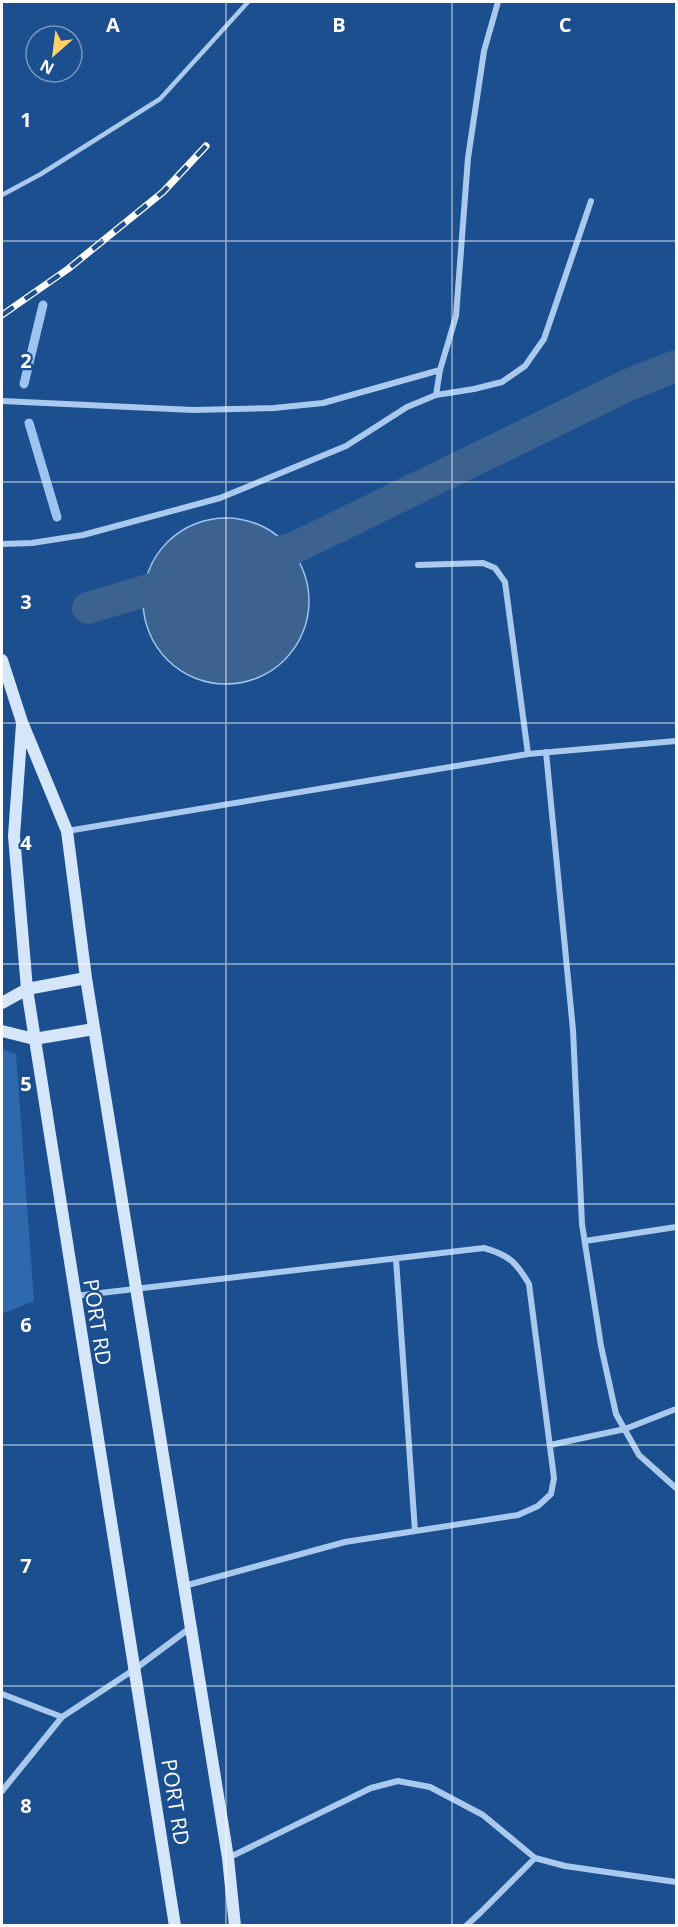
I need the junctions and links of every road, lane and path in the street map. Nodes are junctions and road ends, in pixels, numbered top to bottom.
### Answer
1 (248, 2) edge
2 (498, 2) edge
3 (2, 195) edge
4 (591, 201) dead end
5 (440, 370) junction
6 (436, 395) junction
7 (2, 401) edge
8 (2, 544) edge
9 (418, 565) dead end
10 (2, 660) edge
11 (22, 722) junction
12 (676, 741) edge
13 (546, 752) junction
14 (528, 754) junction
15 (67, 831) junction
16 (86, 978) junction
17 (27, 989) junction
18 (2, 1003) edge
19 (94, 1029) junction
20 (2, 1031) edge
21 (34, 1039) junction
22 (676, 1227) edge
23 (585, 1241) junction
24 (396, 1259) junction
25 (136, 1289) junction
26 (74, 1296) junction
27 (676, 1409) edge
28 (625, 1429) junction
29 (550, 1445) junction
30 (676, 1488) edge
31 (415, 1531) junction
32 (184, 1586) junction
33 (191, 1627) junction
34 (135, 1669) junction
35 (2, 1694) edge
36 (62, 1717) junction
37 (2, 1791) edge
38 (228, 1858) junction
39 (535, 1858) junction
40 (676, 1882) edge
41 (175, 1926) edge
42 (235, 1926) edge
43 (466, 1926) edge

1 - 3 lane
2 - 5 street
4 - 6 street
5 - 6 street
5 - 7 street
6 - 8 street
9 - 14 street
10 - 11 main road
11 - 15 main road
11 - 17 main road, PORT RD
12 - 13 street
13 - 14 street
13 - 23 street
14 - 15 street
15 - 16 main road
16 - 17 main road
16 - 19 main road
17 - 18 main road
17 - 21 main road, PORT RD
19 - 21 main road
19 - 25 main road
20 - 21 main road
21 - 26 main road, PORT RD
22 - 23 street
23 - 28 street
24 - 25 street
24 - 29 street
24 - 31 street
25 - 26 street
25 - 32 main road
26 - 34 main road, PORT RD
27 - 28 street
28 - 29 street
28 - 30 street
29 - 31 street
31 - 32 street
32 - 33 main road
33 - 34 street
33 - 38 main road
34 - 36 street
34 - 41 main road, PORT RD
35 - 36 street
36 - 37 street
38 - 39 street
38 - 42 main road
39 - 40 street
39 - 43 street

